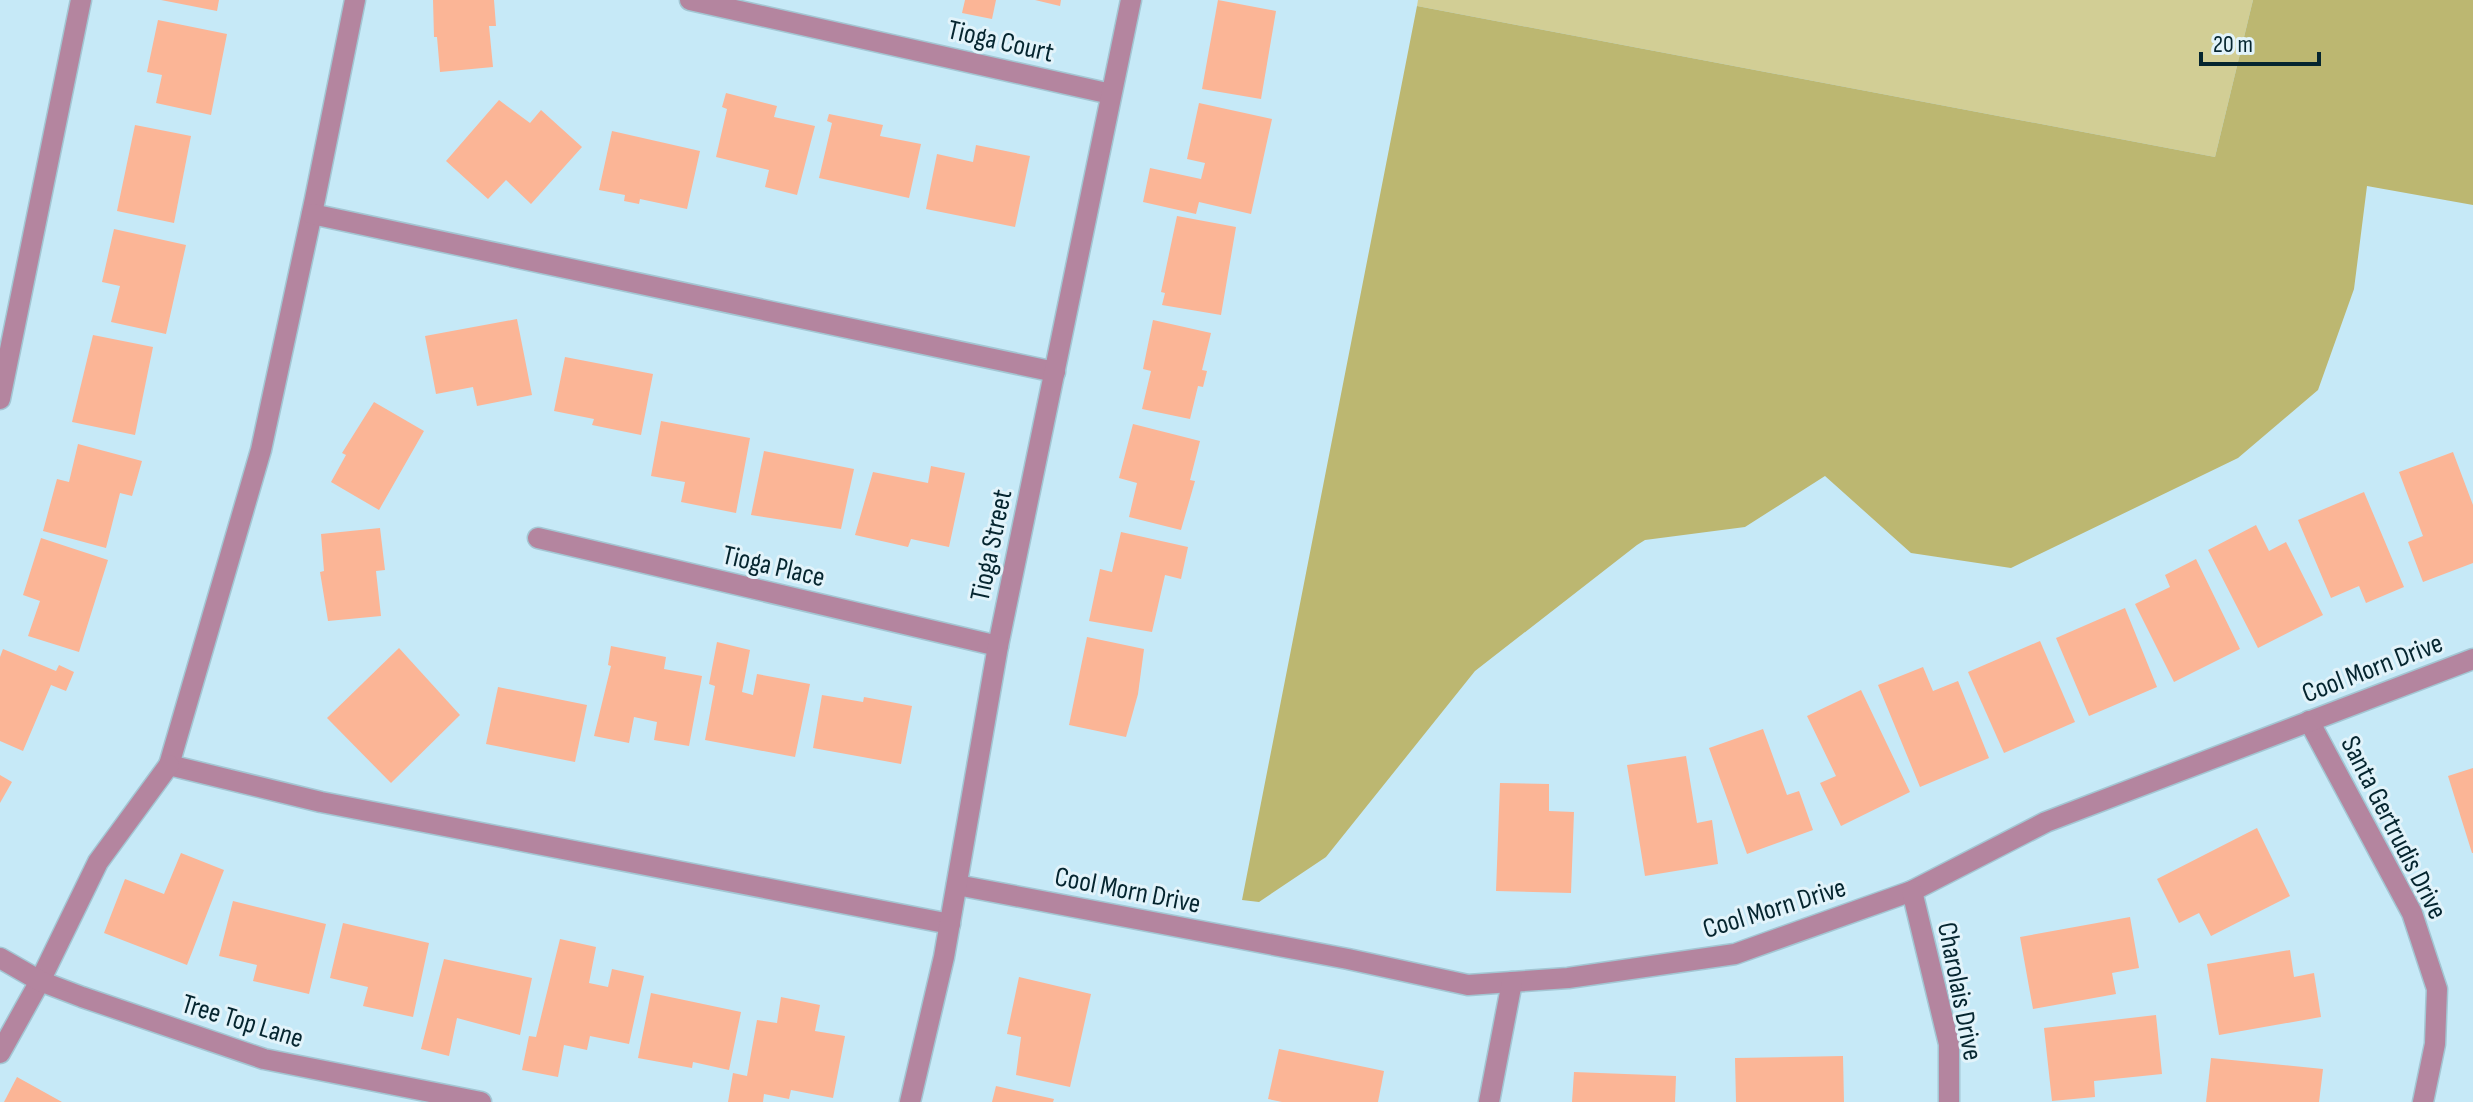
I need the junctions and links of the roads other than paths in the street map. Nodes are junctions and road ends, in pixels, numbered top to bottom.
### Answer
1 (81, 0) edge
2 (355, 0) edge
3 (690, 0) edge
4 (1131, 0) edge
5 (1111, 94) junction
6 (312, 214) junction
7 (1055, 372) junction
8 (0, 399) edge
9 (538, 538) dead end
10 (998, 646) junction
11 (2473, 659) edge
12 (2309, 721) junction
13 (169, 765) junction
14 (957, 885) junction
15 (1912, 891) junction
16 (950, 924) junction
17 (0, 958) edge
18 (40, 981) junction
19 (1512, 982) junction
20 (0, 1053) edge
21 (481, 1102) edge
22 (910, 1102) edge
23 (1489, 1102) edge
24 (1949, 1102) edge
25 (2423, 1102) edge

1 - 8 street
2 - 6 street
3 - 5 street, Tioga Court
4 - 5 street, Tioga Street
5 - 7 street, Tioga Street
6 - 7 street
6 - 13 street
7 - 10 street, Tioga Street
9 - 10 street, Tioga Place
10 - 14 street, Tioga Street
11 - 12 street, Cool Morn Drive
12 - 15 street, Cool Morn Drive
12 - 25 street, Santa Gertrudis Drive
13 - 16 street
13 - 18 street
14 - 16 street, Tioga Street
14 - 19 street, Cool Morn Drive
15 - 19 street, Cool Morn Drive
15 - 24 street, Charolais Drive
16 - 22 street, Tioga Street
17 - 18 street, Tree Top Lane
18 - 20 street
18 - 21 street, Tree Top Lane
19 - 23 street

